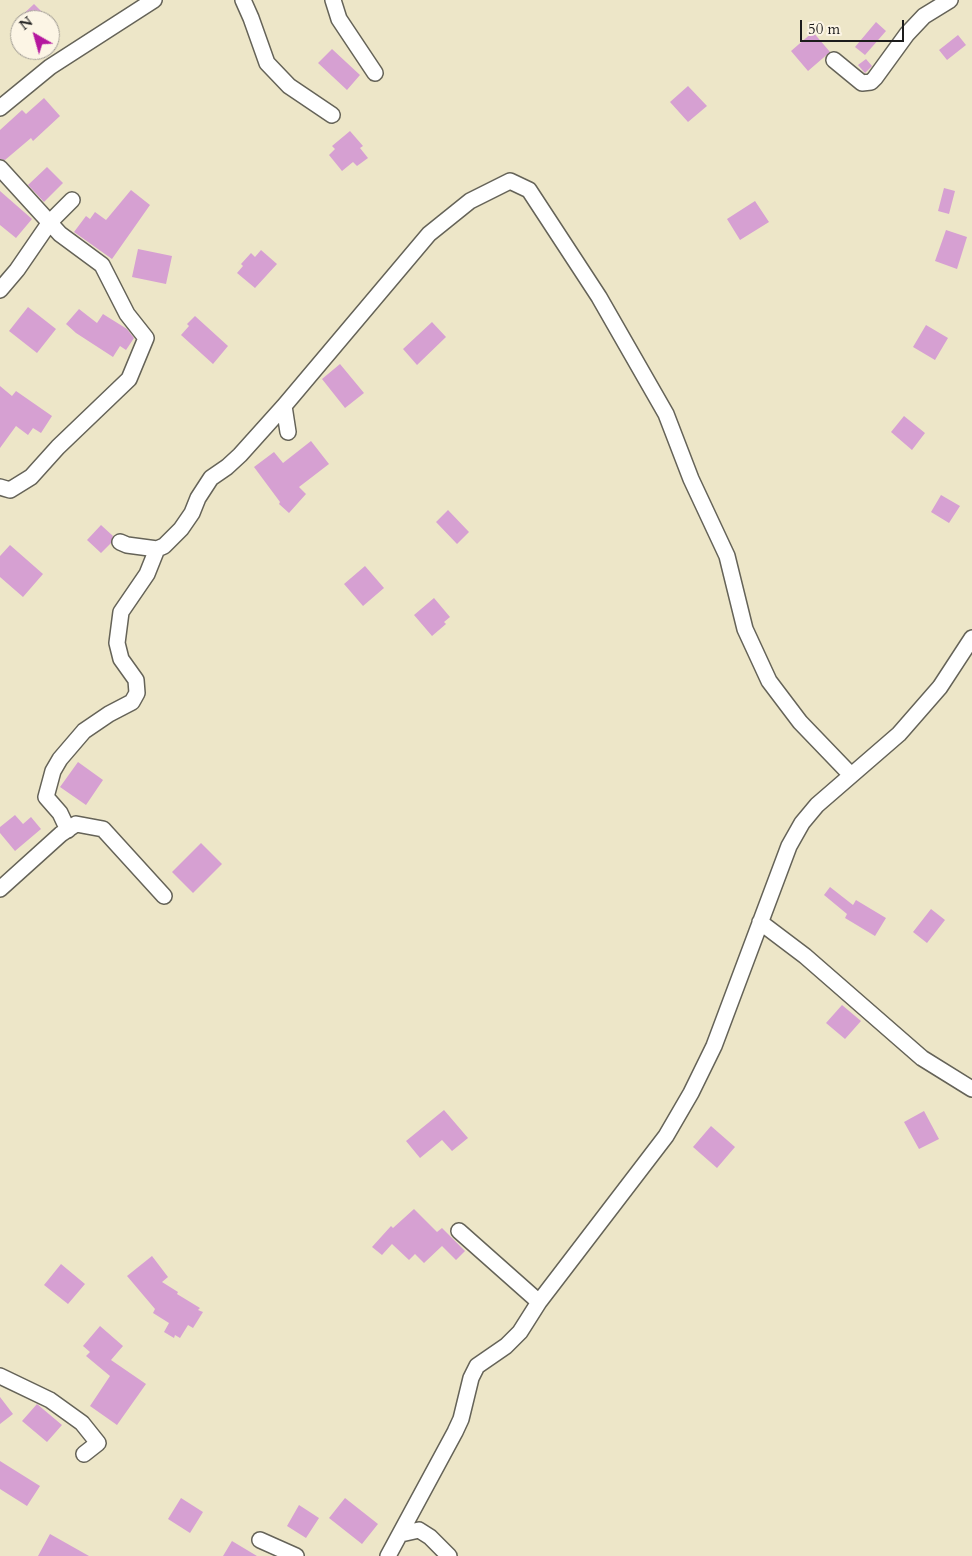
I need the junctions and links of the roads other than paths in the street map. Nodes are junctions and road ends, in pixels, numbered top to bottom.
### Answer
1 (153, 0) edge
2 (242, 0) edge
3 (333, 0) edge
4 (950, 0) edge
5 (834, 60) dead end
6 (375, 73) dead end
7 (0, 108) edge
8 (332, 115) dead end
9 (0, 168) edge
10 (72, 200) dead end
11 (50, 222) junction
12 (0, 290) edge
13 (284, 406) junction
14 (288, 432) dead end
15 (0, 487) edge
16 (120, 542) dead end
17 (157, 549) junction
18 (972, 638) edge
19 (851, 775) junction
20 (68, 830) junction
21 (0, 890) edge
22 (164, 896) dead end
23 (760, 922) junction
24 (972, 1089) edge
25 (459, 1231) dead end
26 (539, 1302) junction
27 (0, 1376) edge
28 (84, 1454) dead end
29 (401, 1534) junction
30 (260, 1540) dead end
31 (296, 1556) edge
32 (388, 1556) edge
33 (449, 1556) edge

1 - 7 street
2 - 8 street
3 - 6 street
4 - 5 street
9 - 11 street
10 - 11 street
11 - 12 street
11 - 15 street
13 - 14 street
13 - 17 street
13 - 19 street
16 - 17 street
17 - 20 street
18 - 19 street
19 - 23 street
20 - 21 street
20 - 22 street
23 - 24 street
23 - 26 street
25 - 26 street
26 - 29 street
27 - 28 street
29 - 32 street
29 - 33 street
30 - 31 street

